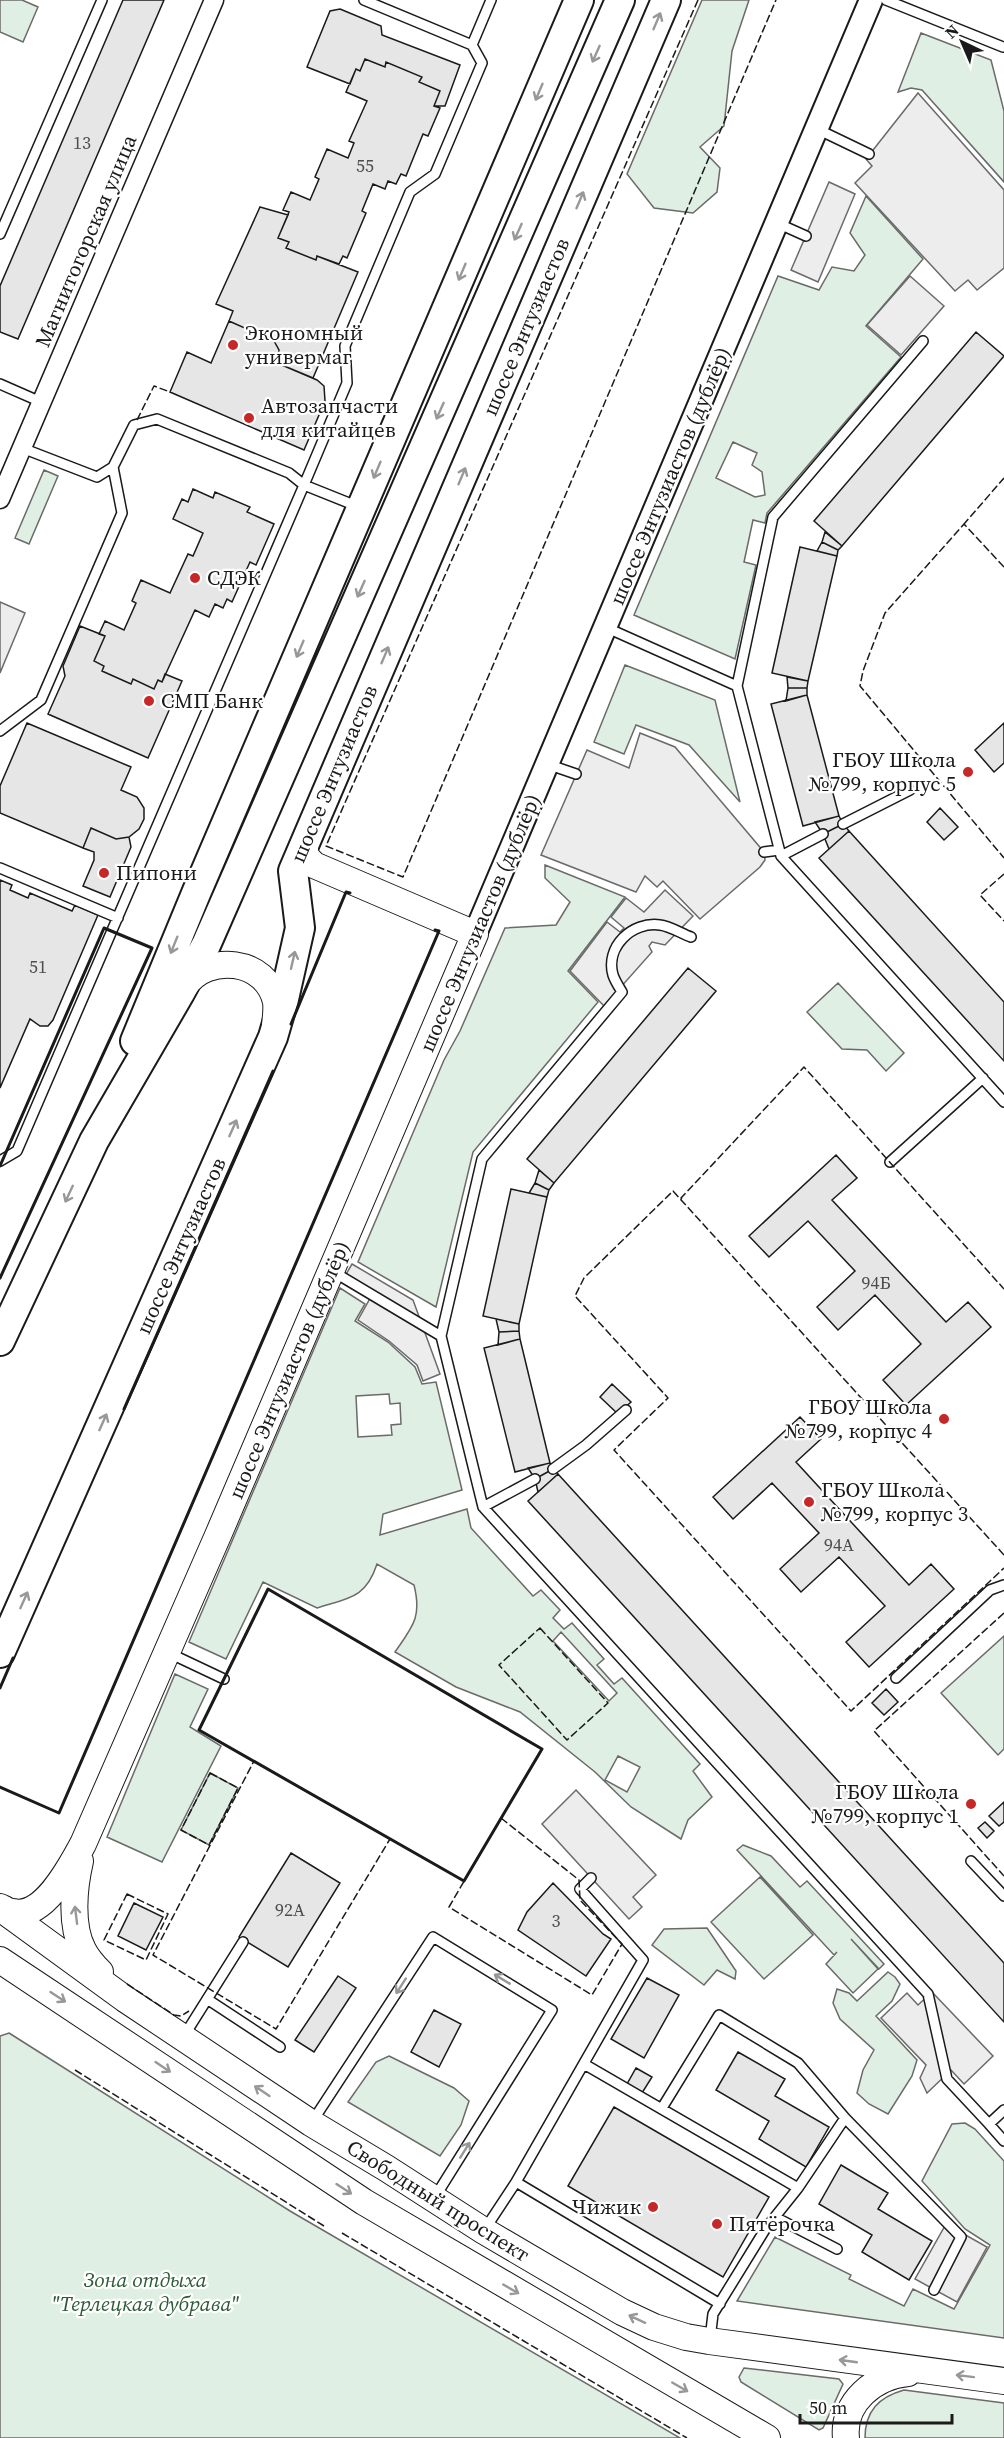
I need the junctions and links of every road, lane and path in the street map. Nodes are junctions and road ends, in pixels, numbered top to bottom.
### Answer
1 (102, 0) edge
2 (214, 0) edge
3 (364, 0) edge
4 (491, 0) edge
5 (579, 0) edge
6 (620, 0) edge
7 (666, 0) edge
8 (872, 0) edge
9 (886, 0) edge
10 (472, 45) junction
11 (1004, 47) edge
12 (817, 129) junction
13 (869, 154) dead end
14 (777, 223) junction
15 (0, 234) edge
16 (806, 236) dead end
17 (923, 341) dead end
18 (0, 384) edge
19 (41, 402) junction
20 (22, 448) junction
21 (113, 467) junction
22 (304, 485) junction
23 (0, 499) edge
24 (361, 508) junction
25 (605, 627) junction
26 (736, 686) junction
27 (0, 731) edge
28 (547, 764) junction
29 (576, 774) dead end
30 (910, 790) dead end
31 (843, 824) dead end
32 (823, 834) dead end
33 (764, 852) dead end
34 (780, 853) junction
35 (303, 860) junction
36 (0, 868) edge
37 (118, 918) junction
38 (475, 934) junction
39 (691, 938) dead end
40 (180, 993) junction
41 (273, 1037) junction
42 (982, 1078) junction
43 (1004, 1102) edge
44 (94, 1141) junction
45 (0, 1161) edge
46 (890, 1162) dead end
47 (332, 1270) junction
48 (441, 1336) junction
49 (0, 1341) edge
50 (626, 1410) dead end
51 (553, 1469) dead end
52 (535, 1479) dead end
53 (483, 1507) junction
54 (1004, 1585) edge
55 (167, 1652) junction
56 (0, 1653) edge
57 (896, 1678) dead end
58 (224, 1679) dead end
59 (83, 1844) junction
60 (971, 1861) dead end
61 (591, 1878) dead end
62 (1004, 1896) edge
63 (0, 1908) edge
64 (243, 1942) dead end
65 (0, 1959) edge
66 (207, 1999) junction
67 (125, 2000) junction
68 (182, 2038) junction
69 (280, 2047) dead end
70 (584, 2064) junction
71 (662, 2108) junction
72 (1004, 2110) edge
73 (845, 2118) junction
74 (311, 2123) junction
75 (989, 2124) junction
76 (1004, 2141) edge
77 (516, 2182) junction
78 (798, 2188) junction
79 (434, 2199) junction
80 (776, 2217) junction
81 (484, 2232) junction
82 (837, 2248) dead end
83 (934, 2290) dead end
84 (720, 2304) junction
85 (710, 2342) junction
86 (926, 2371) junction
87 (1004, 2381) edge
88 (767, 2438) edge
89 (846, 2438) edge

1 - 15 lane
2 - 19 street, Магнитогорская улица
3 - 10 lane
4 - 10 lane
5 -> 24 main road
6 -> 40 main road
35 -> 7 main road, шоссе Энтузиастов
8 - 12 street, шоссе Энтузиастов (дублёр)
9 - 11 lane
10 - 22 lane
12 - 13 lane
12 - 14 street, шоссе Энтузиастов (дублёр)
14 - 16 lane
14 - 25 street, шоссе Энтузиастов (дублёр)
17 - 26 lane
18 - 19 lane
19 - 20 street, Магнитогорская улица
20 - 21 lane
20 - 23 street, Магнитогорская улица
21 - 22 lane
21 - 27 lane
22 - 24 lane
22 - 37 lane
24 -> 44 main road
25 - 26 lane
25 - 28 street, шоссе Энтузиастов (дублёр)
26 - 34 lane
28 - 29 lane
28 - 38 street, шоссе Энтузиастов (дублёр)
30 - 31 lane
32 - 34 lane
33 - 34 lane
34 - 42 lane
35 - 38 main road
41 -> 35 main road, шоссе Энтузиастов
36 - 37 lane
37 - 45 lane
38 - 47 main road, шоссе Энтузиастов (дублёр)
39 - 48 lane
40 - 41 main road
40 - 44 main road
56 -> 41 main road, шоссе Энтузиастов
42 - 43 lane
42 - 46 lane
44 -> 49 main road
47 - 48 lane
47 - 55 main road, шоссе Энтузиастов (дублёр)
48 - 53 lane
50 - 51 lane
52 - 53 lane
53 - 75 lane
54 - 57 lane
55 - 58 lane
55 - 59 main road, шоссе Энтузиастов (дублёр)
59 - 63 main road, шоссе Энтузиастов (дублёр)
67 -> 59 main road, шоссе Энтузиастов (дублёр)
60 - 62 lane
61 - 70 lane
63 - 67 main road, Свободный проспект
64 - 66 lane
65 -> 88 main road, Свободный проспект
66 - 68 lane
66 - 69 lane
67 - 68 main road, Свободный проспект
74 -> 68 main road, Свободный проспект
70 - 71 lane
70 - 77 lane
71 - 73 lane
71 - 78 lane
72 - 75 lane
73 - 78 lane
73 - 83 lane
74 - 79 main road, Свободный проспект
79 -> 74 lane
75 - 76 lane
77 - 81 lane
77 - 84 lane
78 - 80 lane
79 - 81 main road, Свободный проспект
80 - 82 lane
80 - 84 lane
85 -> 81 main road, Свободный проспект
84 - 85 lane
86 -> 85 main road, Свободный проспект
87 -> 86 main road, Свободный проспект
86 - 89 main road, Свободный проспект

